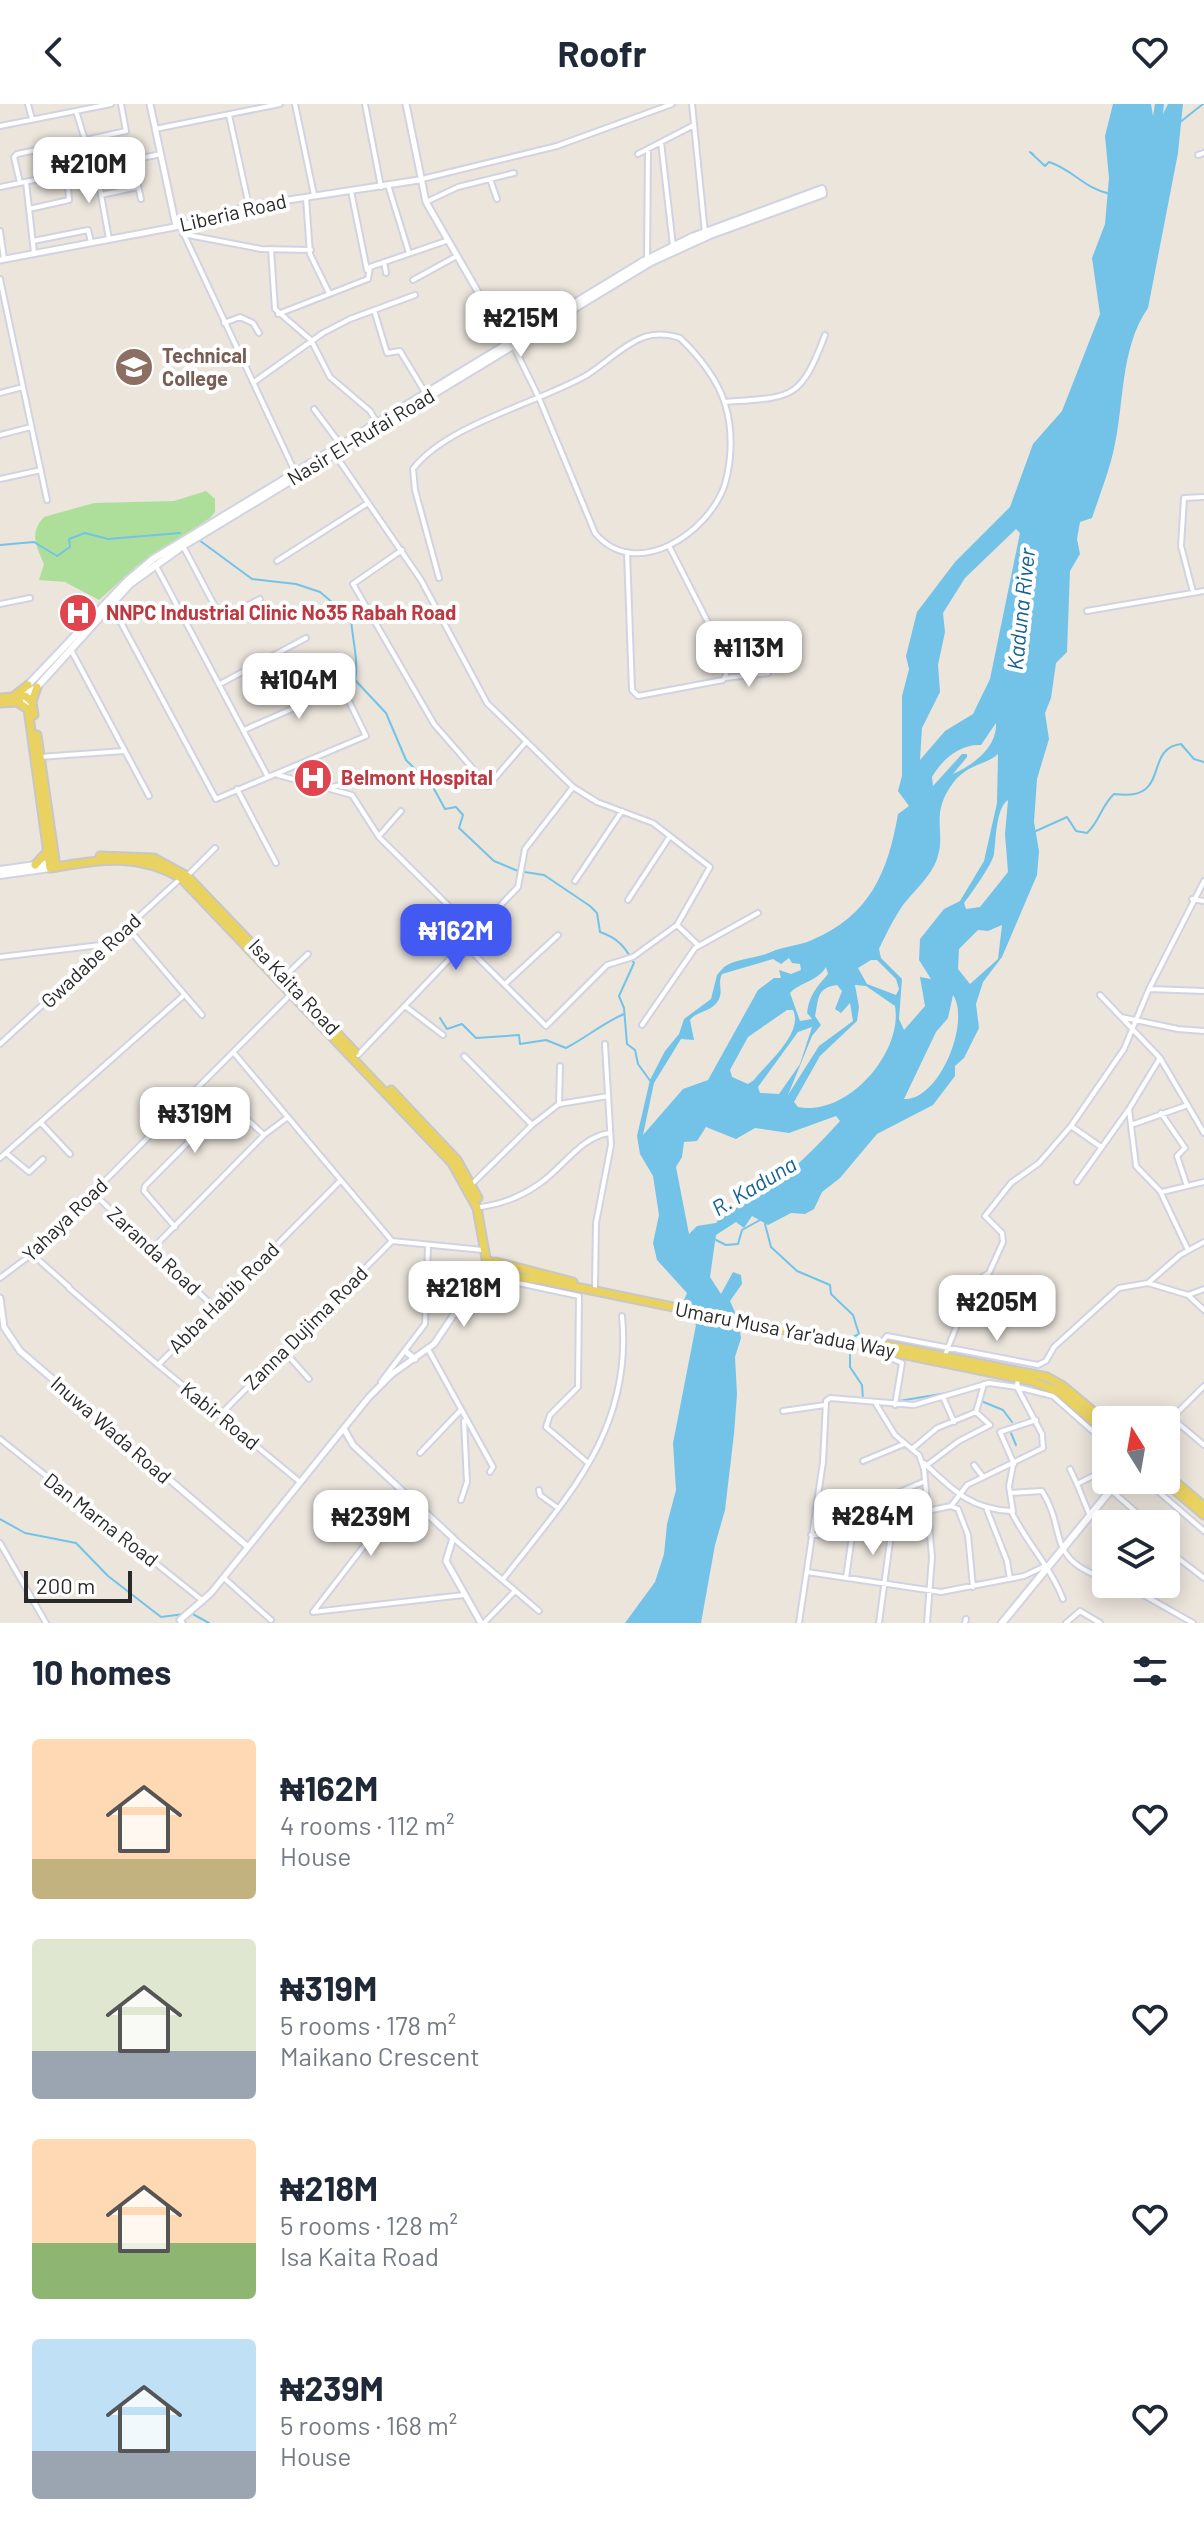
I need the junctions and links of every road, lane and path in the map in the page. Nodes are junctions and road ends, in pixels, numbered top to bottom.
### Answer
1 (28, 104) edge
2 (111, 104) edge
3 (121, 104) edge
4 (150, 104) edge
5 (280, 104) edge
6 (295, 104) edge
7 (365, 104) edge
8 (406, 104) edge
9 (672, 104) edge
10 (692, 104) edge
11 (103, 105) edge
12 (265, 106) edge
13 (76, 111) junction
14 (229, 115) junction
15 (32, 119) junction
16 (694, 125) junction
17 (0, 126) edge
18 (155, 129) junction
19 (661, 142) junction
20 (648, 149) junction
21 (161, 154) junction
22 (638, 154) dead end
23 (132, 160) junction
24 (96, 167) junction
25 (514, 173) dead end
26 (65, 174) junction
27 (490, 179) junction
28 (419, 180) junction
29 (23, 183) junction
30 (388, 185) junction
31 (0, 187) edge
32 (139, 187) junction
33 (381, 187) junction
34 (351, 191) junction
35 (823, 194) dead end
36 (101, 195) junction
37 (314, 195) junction
38 (306, 198) junction
39 (141, 199) dead end
40 (497, 199) dead end
41 (426, 202) junction
42 (249, 206) junction
43 (29, 209) junction
44 (762, 214) junction
45 (178, 226) junction
46 (0, 231) edge
47 (705, 233) junction
48 (183, 234) junction
49 (109, 239) junction
50 (33, 241) junction
51 (446, 241) junction
52 (91, 242) junction
53 (673, 246) junction
54 (271, 249) junction
55 (311, 250) junction
56 (34, 253) junction
57 (409, 253) junction
58 (455, 257) junction
59 (647, 259) junction
60 (2, 260) edge
61 (384, 262) junction
62 (367, 270) junction
63 (386, 273) dead end
64 (0, 279) edge
65 (413, 280) dead end
66 (597, 292) junction
67 (329, 293) junction
68 (415, 295) dead end
69 (374, 310) junction
70 (278, 314) junction
71 (224, 323) junction
72 (259, 333) dead end
73 (825, 335) dead end
74 (312, 341) junction
75 (510, 345) junction
76 (453, 380) junction
77 (254, 382) junction
78 (23, 387) junction
79 (0, 393) edge
80 (426, 394) junction
81 (539, 398) junction
82 (725, 402) junction
83 (314, 409) dead end
84 (380, 423) junction
85 (31, 427) junction
86 (0, 435) edge
87 (341, 445) junction
88 (334, 453) junction
89 (41, 470) junction
90 (295, 472) junction
91 (0, 479) edge
92 (1204, 497) edge
93 (47, 500) dead end
94 (368, 503) junction
95 (217, 522) junction
96 (183, 546) junction
97 (669, 546) junction
98 (402, 550) junction
99 (627, 552) junction
100 (277, 561) dead end
101 (155, 564) junction
102 (439, 578) dead end
103 (1204, 591) edge
104 (1193, 592) junction
105 (30, 598) dead end
106 (260, 599) dead end
107 (0, 604) edge
108 (111, 604) junction
109 (1087, 611) dead end
110 (306, 638) dead end
111 (70, 648) junction
112 (768, 673) dead end
113 (725, 678) junction
114 (220, 684) junction
115 (33, 686) junction
116 (25, 696) junction
117 (13, 699) junction
118 (0, 701) edge
119 (30, 706) junction
120 (244, 730) junction
121 (525, 743) junction
122 (124, 751) junction
123 (38, 758) junction
124 (277, 775) junction
125 (268, 777) junction
126 (379, 779) dead end
127 (573, 787) junction
128 (325, 788) junction
129 (237, 789) junction
130 (149, 796) dead end
131 (401, 811) dead end
132 (622, 811) junction
133 (670, 836) junction
134 (379, 837) junction
135 (215, 848) dead end
136 (50, 851) junction
137 (276, 863) dead end
138 (55, 864) junction
139 (35, 865) junction
140 (0, 872) edge
141 (184, 877) junction
142 (575, 881) dead end
143 (1204, 881) edge
144 (1192, 899) junction
145 (628, 900) dead end
146 (1204, 901) edge
147 (758, 913) dead end
148 (677, 925) junction
149 (127, 927) junction
150 (475, 932) junction
151 (558, 935) dead end
152 (109, 944) junction
153 (464, 944) junction
154 (698, 945) junction
155 (308, 954) dead end
156 (0, 957) edge
157 (285, 976) junction
158 (505, 984) junction
159 (1149, 989) junction
160 (294, 991) junction
161 (1204, 991) edge
162 (1100, 995) dead end
163 (183, 996) junction
164 (405, 1006) junction
165 (202, 1015) dead end
166 (1121, 1017) junction
167 (1135, 1019) junction
168 (642, 1025) dead end
169 (1131, 1028) junction
170 (1204, 1031) edge
171 (443, 1035) dead end
172 (0, 1044) edge
173 (605, 1044) dead end
174 (234, 1053) junction
175 (358, 1055) junction
176 (464, 1056) dead end
177 (1160, 1058) junction
178 (560, 1066) dead end
179 (608, 1096) junction
180 (559, 1104) junction
181 (1186, 1106) junction
182 (1129, 1109) junction
183 (1161, 1113) junction
184 (288, 1117) junction
185 (41, 1123) junction
186 (532, 1125) junction
187 (1131, 1125) junction
188 (1071, 1126) junction
189 (1203, 1130) edge
190 (610, 1133) junction
191 (264, 1135) junction
192 (438, 1143) junction
193 (1101, 1147) junction
194 (6, 1153) junction
195 (70, 1154) dead end
196 (0, 1158) edge
197 (43, 1159) dead end
198 (339, 1182) junction
199 (1077, 1182) dead end
200 (1204, 1182) edge
201 (472, 1184) junction
202 (1187, 1186) junction
203 (1160, 1191) junction
204 (93, 1193) junction
205 (481, 1207) junction
206 (175, 1227) junction
207 (392, 1241) junction
208 (1204, 1242) edge
209 (153, 1248) junction
210 (428, 1248) junction
211 (486, 1250) junction
212 (1188, 1250) junction
213 (32, 1254) junction
214 (491, 1264) junction
215 (497, 1274) junction
216 (0, 1278) edge
217 (1148, 1283) junction
218 (475, 1287) junction
219 (595, 1287) junction
220 (69, 1288) dead end
221 (1204, 1289) edge
222 (1188, 1295) junction
223 (631, 1297) junction
224 (0, 1298) edge
225 (215, 1308) junction
226 (1, 1310) edge
227 (1204, 1310) edge
228 (622, 1316) dead end
229 (882, 1347) junction
230 (428, 1349) junction
231 (284, 1351) junction
232 (405, 1351) junction
233 (946, 1352) junction
234 (416, 1359) junction
235 (158, 1365) junction
236 (309, 1379) dead end
237 (1017, 1382) junction
238 (984, 1384) junction
239 (1204, 1386) edge
240 (369, 1397) junction
241 (943, 1397) junction
242 (876, 1404) junction
243 (825, 1405) junction
244 (895, 1405) junction
245 (1092, 1410) edge
246 (1180, 1410) edge
247 (460, 1411) junction
248 (783, 1411) dead end
249 (976, 1412) junction
250 (220, 1415) junction
251 (464, 1419) junction
252 (1036, 1420) junction
253 (1092, 1420) edge
254 (954, 1422) junction
255 (1180, 1425) edge
256 (344, 1429) junction
257 (1092, 1431) edge
258 (0, 1439) edge
259 (904, 1444) junction
260 (1204, 1445) edge
261 (912, 1449) junction
262 (420, 1453) dead end
263 (863, 1461) dead end
264 (588, 1463) junction
265 (924, 1465) junction
266 (974, 1465) dead end
267 (1013, 1465) junction
268 (1070, 1469) dead end
269 (490, 1472) dead end
270 (1092, 1476) edge
271 (983, 1477) junction
272 (300, 1482) junction
273 (925, 1482) junction
274 (1077, 1484) junction
275 (1180, 1486) edge
276 (539, 1490) dead end
277 (405, 1493) junction
278 (1010, 1493) junction
279 (959, 1494) junction
280 (1108, 1494) edge
281 (1110, 1494) edge
282 (1115, 1494) edge
283 (1161, 1494) edge
284 (1179, 1494) edge
285 (461, 1500) dead end
286 (951, 1506) junction
287 (1204, 1506) edge
288 (558, 1508) junction
289 (816, 1508) junction
290 (987, 1510) junction
291 (1134, 1510) edge
292 (927, 1511) junction
293 (1013, 1514) junction
294 (1204, 1515) edge
295 (1090, 1516) junction
296 (929, 1526) junction
297 (1204, 1531) edge
298 (891, 1534) junction
299 (811, 1535) junction
300 (852, 1536) junction
301 (453, 1538) junction
302 (0, 1543) edge
303 (248, 1547) junction
304 (1062, 1551) junction
305 (1180, 1559) edge
306 (1046, 1569) junction
307 (1092, 1571) edge
308 (807, 1572) junction
309 (224, 1578) junction
310 (504, 1578) junction
311 (846, 1578) junction
312 (1204, 1578) edge
313 (1010, 1579) junction
314 (884, 1584) junction
315 (973, 1587) junction
316 (932, 1591) junction
317 (514, 1592) junction
318 (464, 1595) junction
319 (1147, 1598) edge
320 (1063, 1599) dead end
321 (203, 1601) junction
322 (539, 1611) dead end
323 (271, 1620) dead end
324 (179, 1622) edge
325 (46, 1623) edge
326 (483, 1623) edge
327 (799, 1623) edge
328 (879, 1623) edge
329 (927, 1623) edge
330 (1003, 1623) edge
331 (1066, 1623) edge
332 (1100, 1623) edge
333 (1193, 1623) edge

1 - 15 street
2 - 11 street
3 - 13 street
4 - 18 street
5 - 12 street
6 - 37 street
7 - 33 street
8 - 28 street
9 - 28 street
10 - 16 street
11 - 13 street
12 - 14 street
13 - 15 street
14 - 18 street
14 - 42 street
15 - 17 street
16 - 19 street
16 - 47 street
18 - 21 street
19 - 20 street
19 - 53 street
20 - 22 street
20 - 59 street
21 - 23 street
21 - 45 street
23 - 24 street
23 - 32 street
24 - 26 street
24 - 36 street
25 - 27 street
26 - 29 street
26 - 29 street
26 - 43 street
27 - 40 street
27 - 41 street
28 - 30 street, Liberia Road
28 - 41 street
29 - 31 street
29 - 43 street
30 - 33 street, Liberia Road
30 - 57 street
32 - 36 street
32 - 39 street
33 - 34 street, Liberia Road
34 - 37 street, Liberia Road
34 - 62 street
35 - 44 main road
36 - 49 street
37 - 38 street, Liberia Road
38 - 42 street, Liberia Road
38 - 55 street
41 - 51 street
42 - 45 street, Liberia Road
43 - 50 street
44 - 47 main road, Nasir El-Rufai Road
44 - 66 main road, Nasir El-Rufai Road
45 - 48 street
45 - 49 street, Liberia Road
46 - 60 street
47 - 53 main road, Nasir El-Rufai Road
48 - 54 street
48 - 71 street
49 - 52 street, Liberia Road
50 - 52 street
50 - 56 street
51 - 57 street
51 - 58 street
52 - 56 street, Liberia Road
53 - 59 main road, Nasir El-Rufai Road
54 - 55 street
54 - 70 street
55 - 67 street
56 - 60 street, Liberia Road
57 - 61 street
58 - 65 street
58 - 75 street
59 - 66 main road, Nasir El-Rufai Road
61 - 62 street
61 - 63 street
62 - 67 street
64 - 78 street
66 - 75 main road, Nasir El-Rufai Road
67 - 70 street
68 - 69 street
69 - 74 street
69 - 80 street
70 - 74 street
71 - 72 street
71 - 77 street
73 - 82 street
74 - 77 street
74 - 84 street
75 - 76 main road, Nasir El-Rufai Road
75 - 81 street
76 - 80 main road, Nasir El-Rufai Road
76 - 84 main road, Nasir El-Rufai Road
77 - 90 street
78 - 79 street
78 - 85 street
80 - 84 main road, Nasir El-Rufai Road
81 - 82 street
81 - 99 street
81 - 102 street
82 - 97 street
83 - 87 street
84 - 87 main road, Nasir El-Rufai Road
84 - 88 main road, Nasir El-Rufai Road
85 - 86 street
85 - 89 street
87 - 90 main road, Nasir El-Rufai Road
88 - 94 street
88 - 95 main road, Nasir El-Rufai Road
89 - 91 street
89 - 93 street
90 - 95 main road, Nasir El-Rufai Road
92 - 104 street
94 - 98 street
94 - 100 street
95 - 96 main road, Nasir El-Rufai Road
95 - 115 main road, Nasir El-Rufai Road
96 - 101 main road, Nasir El-Rufai Road
96 - 106 street
97 - 99 street
97 - 113 street
98 - 121 street
98 - 121 street
99 - 113 street
101 - 108 main road, Nasir El-Rufai Road
101 - 114 street
103 - 104 street
104 - 109 street
105 - 107 street
108 - 111 main road, Nasir El-Rufai Road
108 - 129 street
110 - 114 street
111 - 115 main road, Nasir El-Rufai Road
111 - 122 street
112 - 113 street
114 - 120 street
115 - 116 main road, Nasir El-Rufai Road
115 - 117 main road
115 - 119 main road
116 - 117 main road
116 - 119 main road
117 - 118 main road
117 - 119 main road
119 - 123 main road
120 - 124 street
120 - 125 street
121 - 127 street
122 - 123 street
122 - 130 street
123 - 136 main road
124 - 125 street
124 - 128 street
125 - 129 street
126 - 128 street
127 - 132 street
127 - 150 street
128 - 134 street
129 - 137 street
131 - 134 street
132 - 133 street
132 - 142 street
133 - 145 street
133 - 148 street
134 - 150 street
135 - 141 street, Gwadabe Road
136 - 138 main road
136 - 139 main road
138 - 139 main road, Isa Kaita Road
138 - 140 main road, Isa Kaita Road
138 - 141 main road, Isa Kaita Road
139 - 140 main road, Isa Kaita Road
141 - 149 street, Gwadabe Road
141 - 157 main road, Isa Kaita Road
141 - 160 main road, Isa Kaita Road
143 - 144 street
144 - 146 street
144 - 159 street
147 - 154 street
148 - 154 street
148 - 158 street
149 - 152 street, Gwadabe Road
149 - 163 street
150 - 153 street
151 - 158 street
152 - 156 street
152 - 172 street, Gwadabe Road
153 - 158 street
153 - 164 street
154 - 168 street
155 - 157 street
157 - 160 main road, Isa Kaita Road
159 - 161 street
159 - 167 street
160 - 174 street, Yahaya Road
160 - 175 main road, Isa Kaita Road
160 - 192 main road, Isa Kaita Road
162 - 166 street
163 - 165 street
163 - 185 street
164 - 171 street
164 - 175 street
166 - 167 street
166 - 169 street
167 - 169 street
167 - 170 street
169 - 177 street
169 - 188 street
173 - 179 street
174 - 184 street
174 - 204 street, Yahaya Road
175 - 192 main road, Isa Kaita Road
176 - 186 street
177 - 181 street
177 - 182 street
178 - 180 street
179 - 180 street
179 - 190 street
180 - 186 street
181 - 183 street
181 - 189 street
182 - 187 street
182 - 193 street
183 - 187 street
183 - 202 street
184 - 191 street
184 - 198 street
185 - 194 street
185 - 195 street
186 - 201 street
187 - 203 street
188 - 193 street
188 - 233 street
190 - 205 street
190 - 219 street
191 - 206 street
191 - 206 street
192 - 201 main road, Isa Kaita Road
192 - 211 main road, Isa Kaita Road
193 - 199 street
194 - 196 street
194 - 197 street
198 - 207 street
198 - 225 street, Abba Habib Road
200 - 202 street
201 - 205 main road, Isa Kaita Road
202 - 203 street
203 - 212 street
204 - 209 street, Zaranda Road
204 - 213 street, Yahaya Road
205 - 214 main road, Isa Kaita Road
206 - 209 street
207 - 210 street
207 - 231 street, Zanna Dujima Road
208 - 212 street
209 - 225 street, Zaranda Road
210 - 211 street
210 - 232 street
211 - 214 main road, Isa Kaita Road
212 - 217 street
213 - 216 street, Yahaya Road
213 - 235 street, Kabir Road
214 - 215 main road
214 - 218 street
214 - 219 main road, Umaru Musa Yar'adua Way
215 - 218 street
215 - 223 main road, Umaru Musa Yar'adua Way
215 - 264 street
217 - 222 street
217 - 233 street
218 - 230 street
219 - 223 main road, Umaru Musa Yar'adua Way
220 - 235 street, Abba Habib Road
221 - 222 street
222 - 227 street
223 - 229 main road, Umaru Musa Yar'adua Way
224 - 226 street, Inuwa Wada Road
225 - 235 street, Abba Habib Road
226 - 303 street, Inuwa Wada Road
228 - 264 street
229 - 233 main road, Umaru Musa Yar'adua Way
229 - 237 main road, Umaru Musa Yar'adua Way
229 - 244 street
230 - 234 street
230 - 247 street
231 - 236 street
231 - 250 street, Zanna Dujima Road
232 - 234 street
232 - 240 street
233 - 245 main road, Umaru Musa Yar'adua Way
234 - 240 street
235 - 250 street, Kabir Road
237 - 238 street
237 - 252 street
237 - 253 main road, Umaru Musa Yar'adua Way
237 - 257 street
238 - 241 street
238 - 249 street
239 - 246 street
240 - 256 street
241 - 244 street
241 - 254 street
242 - 243 street
242 - 244 street
242 - 259 street
243 - 248 street
243 - 289 street
247 - 251 street
247 - 262 street
249 - 254 street
249 - 265 street
250 - 272 street, Kabir Road
251 - 269 street
251 - 285 street
252 - 267 street
252 - 267 street
254 - 261 street
255 - 260 street
256 - 272 street
256 - 277 street
258 - 321 street, Dan Marna Road
259 - 261 street
259 - 263 street
261 - 265 street
264 - 288 street
265 - 273 street
265 - 279 street
266 - 271 street
267 - 271 street
267 - 278 street
268 - 274 street
270 - 274 street
271 - 279 street
272 - 303 street
273 - 289 street
273 - 292 street
274 - 295 street
275 - 287 main road
276 - 288 street
277 - 301 street
277 - 318 street
278 - 293 street
278 - 304 street
279 - 286 street
279 - 290 street
280 - 295 main road
281 - 304 main road
282 - 291 street
283 - 297 street
284 - 294 main road
286 - 292 street
286 - 315 street
288 - 310 street
289 - 299 street
290 - 293 street
290 - 313 street
292 - 296 street
293 - 306 street
295 - 304 main road
296 - 298 street
296 - 316 street
298 - 300 street
298 - 314 street
299 - 300 street
299 - 308 street
300 - 311 street
301 - 310 street
301 - 318 street
302 - 325 street
303 - 309 street
304 - 306 main road
304 - 307 street
305 - 312 street
306 - 313 street
306 - 320 street
306 - 330 main road
308 - 311 street
308 - 327 street
309 - 321 street
309 - 323 street
310 - 317 street
311 - 314 street
313 - 315 street
314 - 316 street
314 - 328 street
315 - 316 street
316 - 329 street
317 - 322 street
317 - 326 street
318 - 326 street
319 - 333 street
321 - 324 street
331 - 332 street

